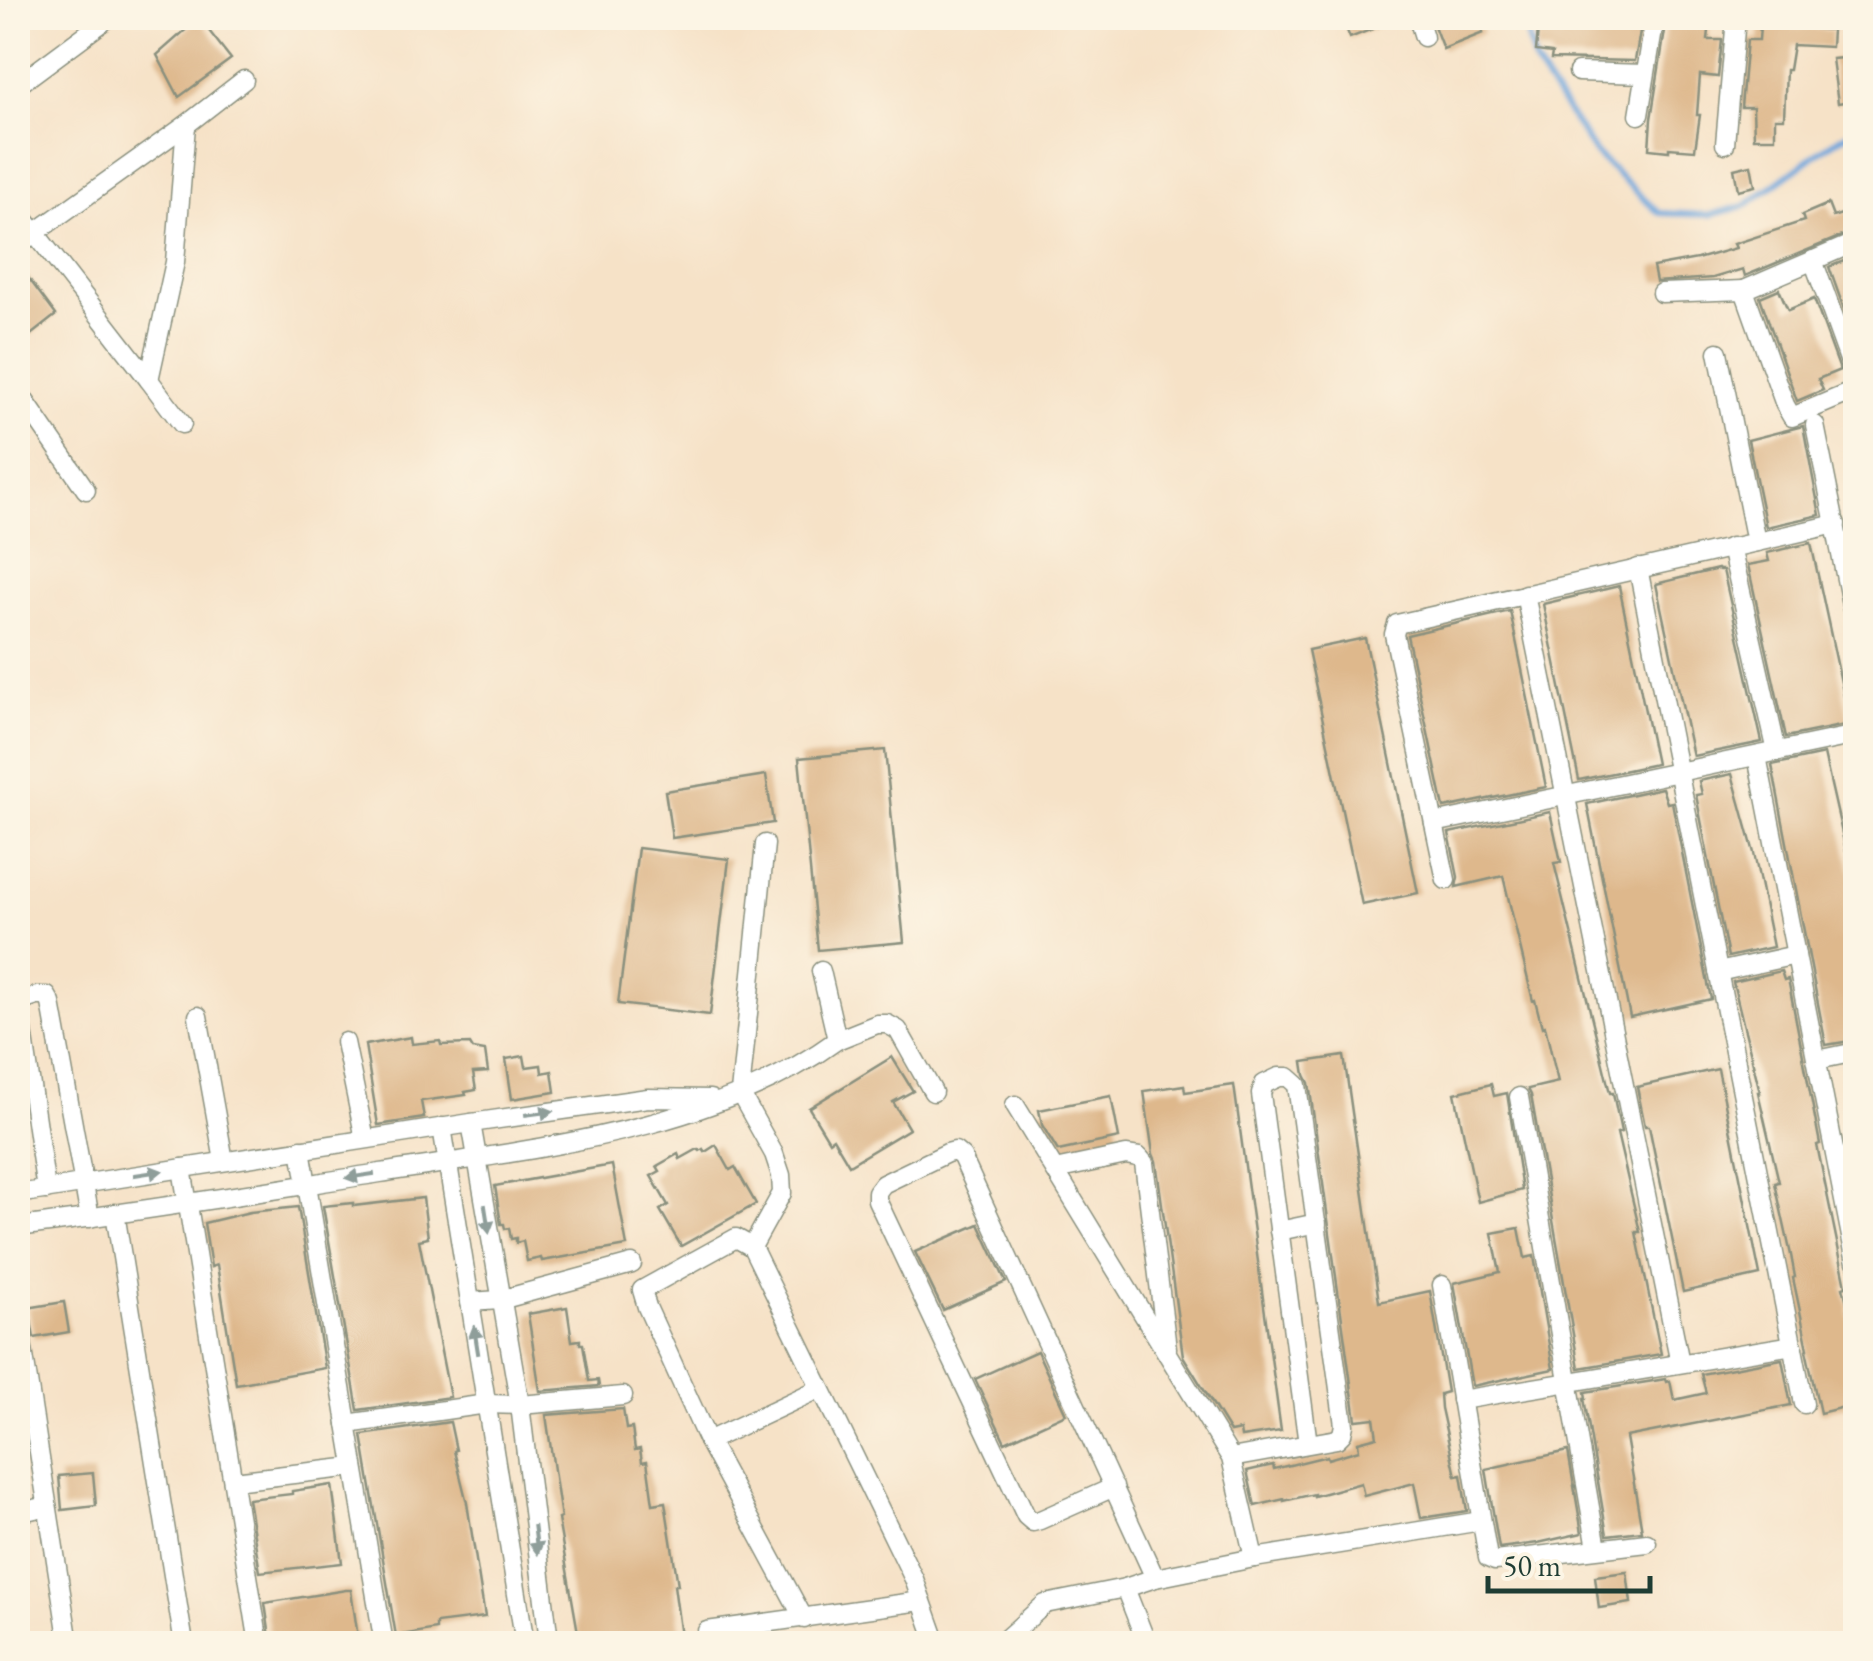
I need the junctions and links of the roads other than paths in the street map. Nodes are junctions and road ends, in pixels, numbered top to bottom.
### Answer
1 (1418, 18) edge
2 (1655, 18) edge
3 (1736, 18) edge
4 (1842, 18) edge
5 (1856, 18) edge
6 (103, 22) dead end
7 (1424, 37) dead end
8 (1578, 72) dead end
9 (1645, 74) junction
10 (244, 80) dead end
11 (18, 85) edge
12 (1639, 116) dead end
13 (186, 125) junction
14 (1725, 144) dead end
15 (18, 211) edge
16 (34, 232) junction
17 (1856, 242) edge
18 (18, 245) edge
19 (1814, 260) junction
20 (1744, 290) junction
21 (1661, 292) dead end
22 (1848, 335) edge
23 (1718, 352) dead end
24 (1856, 379) edge
25 (148, 380) junction
26 (18, 390) edge
27 (1856, 390) edge
28 (182, 424) dead end
29 (1815, 426) dead end
30 (86, 490) dead end
31 (1836, 524) junction
32 (1756, 542) junction
33 (1731, 548) junction
34 (1638, 568) junction
35 (1525, 594) junction
36 (1856, 629) edge
37 (1853, 736) edge
38 (1776, 752) junction
39 (1757, 756) junction
40 (1856, 758) edge
41 (1679, 773) junction
42 (1565, 796) junction
43 (1434, 823) junction
44 (765, 844) dead end
45 (1446, 880) dead end
46 (1796, 955) junction
47 (821, 971) dead end
48 (1718, 972) junction
49 (198, 1016) dead end
50 (836, 1040) junction
51 (345, 1042) dead end
52 (1856, 1052) edge
53 (1817, 1060) junction
54 (934, 1092) dead end
55 (735, 1096) junction
56 (1519, 1097) dead end
57 (1015, 1104) dead end
58 (472, 1122) junction
59 (442, 1127) junction
60 (365, 1140) junction
61 (301, 1149) junction
62 (477, 1157) junction
63 (224, 1161) junction
64 (448, 1162) junction
65 (182, 1168) junction
66 (1054, 1170) junction
67 (1848, 1179) edge
68 (83, 1183) junction
69 (307, 1184) junction
70 (46, 1190) junction
71 (18, 1194) edge
72 (188, 1203) junction
73 (115, 1213) junction
74 (90, 1218) junction
75 (1317, 1223) junction
76 (18, 1227) edge
77 (1279, 1231) junction
78 (752, 1247) junction
79 (1856, 1262) edge
80 (632, 1264) dead end
81 (1442, 1285) dead end
82 (500, 1300) junction
83 (470, 1302) junction
84 (18, 1317) edge
85 (1793, 1345) junction
86 (1168, 1355) junction
87 (1680, 1364) junction
88 (22, 1377) edge
89 (1568, 1382) junction
90 (819, 1388) junction
91 (623, 1396) dead end
92 (1461, 1400) junction
93 (486, 1404) junction
94 (1804, 1404) dead end
95 (520, 1405) junction
96 (347, 1424) junction
97 (708, 1441) junction
98 (1308, 1444) junction
99 (1231, 1458) junction
100 (354, 1466) junction
101 (233, 1481) junction
102 (1114, 1487) junction
103 (532, 1504) junction
104 (48, 1506) junction
105 (504, 1510) junction
106 (18, 1512) edge
107 (1481, 1521) junction
108 (1646, 1543) dead end
109 (1597, 1548) junction
110 (1254, 1558) junction
111 (1154, 1578) junction
112 (1125, 1588) junction
113 (922, 1600) junction
114 (804, 1619) junction
115 (707, 1631) dead end
116 (69, 1644) edge
117 (184, 1644) edge
118 (259, 1644) edge
119 (384, 1644) edge
120 (525, 1644) edge
121 (546, 1644) edge
122 (937, 1644) edge
123 (1000, 1644) edge
124 (1147, 1644) edge

1 - 7 street
2 - 9 street
3 - 14 street
4 - 5 street
6 - 11 street
8 - 9 street
9 - 12 street
10 - 13 street
13 - 16 street
13 - 25 street
15 - 16 street
16 - 18 street
16 - 25 street
17 - 19 street
19 - 20 street
19 - 22 street
20 - 21 street
20 - 27 street
22 - 24 street
23 - 32 street
25 - 28 street
26 - 30 street
29 - 31 street
31 - 32 street
31 - 36 street
32 - 33 street
33 - 34 street
33 - 38 street
34 - 35 street
34 - 41 street
35 - 42 street
35 - 43 street
37 - 38 street
37 - 40 street
38 - 39 street
39 - 41 street
39 - 46 street
41 - 42 street
41 - 48 street
42 - 43 street
42 - 87 street
43 - 45 street
44 - 55 street
46 - 48 street
46 - 53 street
47 - 50 street
48 - 85 street
49 - 63 street
50 - 54 street
50 - 55 street
51 - 60 street
52 - 53 street
53 - 67 street
58 -> 55 street
55 - 62 street
55 - 78 street
56 - 89 street
57 - 66 street
58 - 59 street
58 - 62 street
59 - 60 street
59 - 64 street
60 - 61 street
61 - 63 street
61 - 69 street
62 - 64 street
62 -> 82 street
63 - 65 street
64 -> 69 street
64 - 83 street
68 -> 65 street
65 - 72 street
66 - 86 street
66 - 86 street
67 - 79 street
68 - 70 street
68 - 70 street
68 - 74 street
69 - 72 street
69 - 96 street
70 - 71 street
72 - 73 street
72 - 101 street
73 - 74 street
73 - 117 street
74 - 76 street
75 - 77 street
75 - 77 street
75 - 98 street
77 - 98 street
78 - 90 street
78 - 97 street
80 - 82 street
81 - 92 street
82 - 83 street
82 - 95 street
93 -> 83 street
84 - 88 street
85 - 87 street
85 - 94 street
86 - 99 street
87 - 89 street
88 - 104 street
89 - 92 street
89 - 109 street
90 - 97 street
90 - 113 street
91 - 95 street
92 - 107 street
93 - 95 street
93 - 96 street
93 - 105 street
95 - 103 street
96 - 100 street
97 - 114 street
98 - 99 street
99 - 110 street
100 - 101 street
100 - 119 street
101 - 118 street
102 - 102 street
102 - 111 street
103 - 105 street
103 -> 121 street
104 - 106 street
104 - 116 street
105 - 120 street
107 - 109 street
107 - 110 street
108 - 109 street
110 - 111 street
111 - 112 street
112 - 123 street
112 - 124 street
113 - 114 street
113 - 122 street
114 - 115 street

